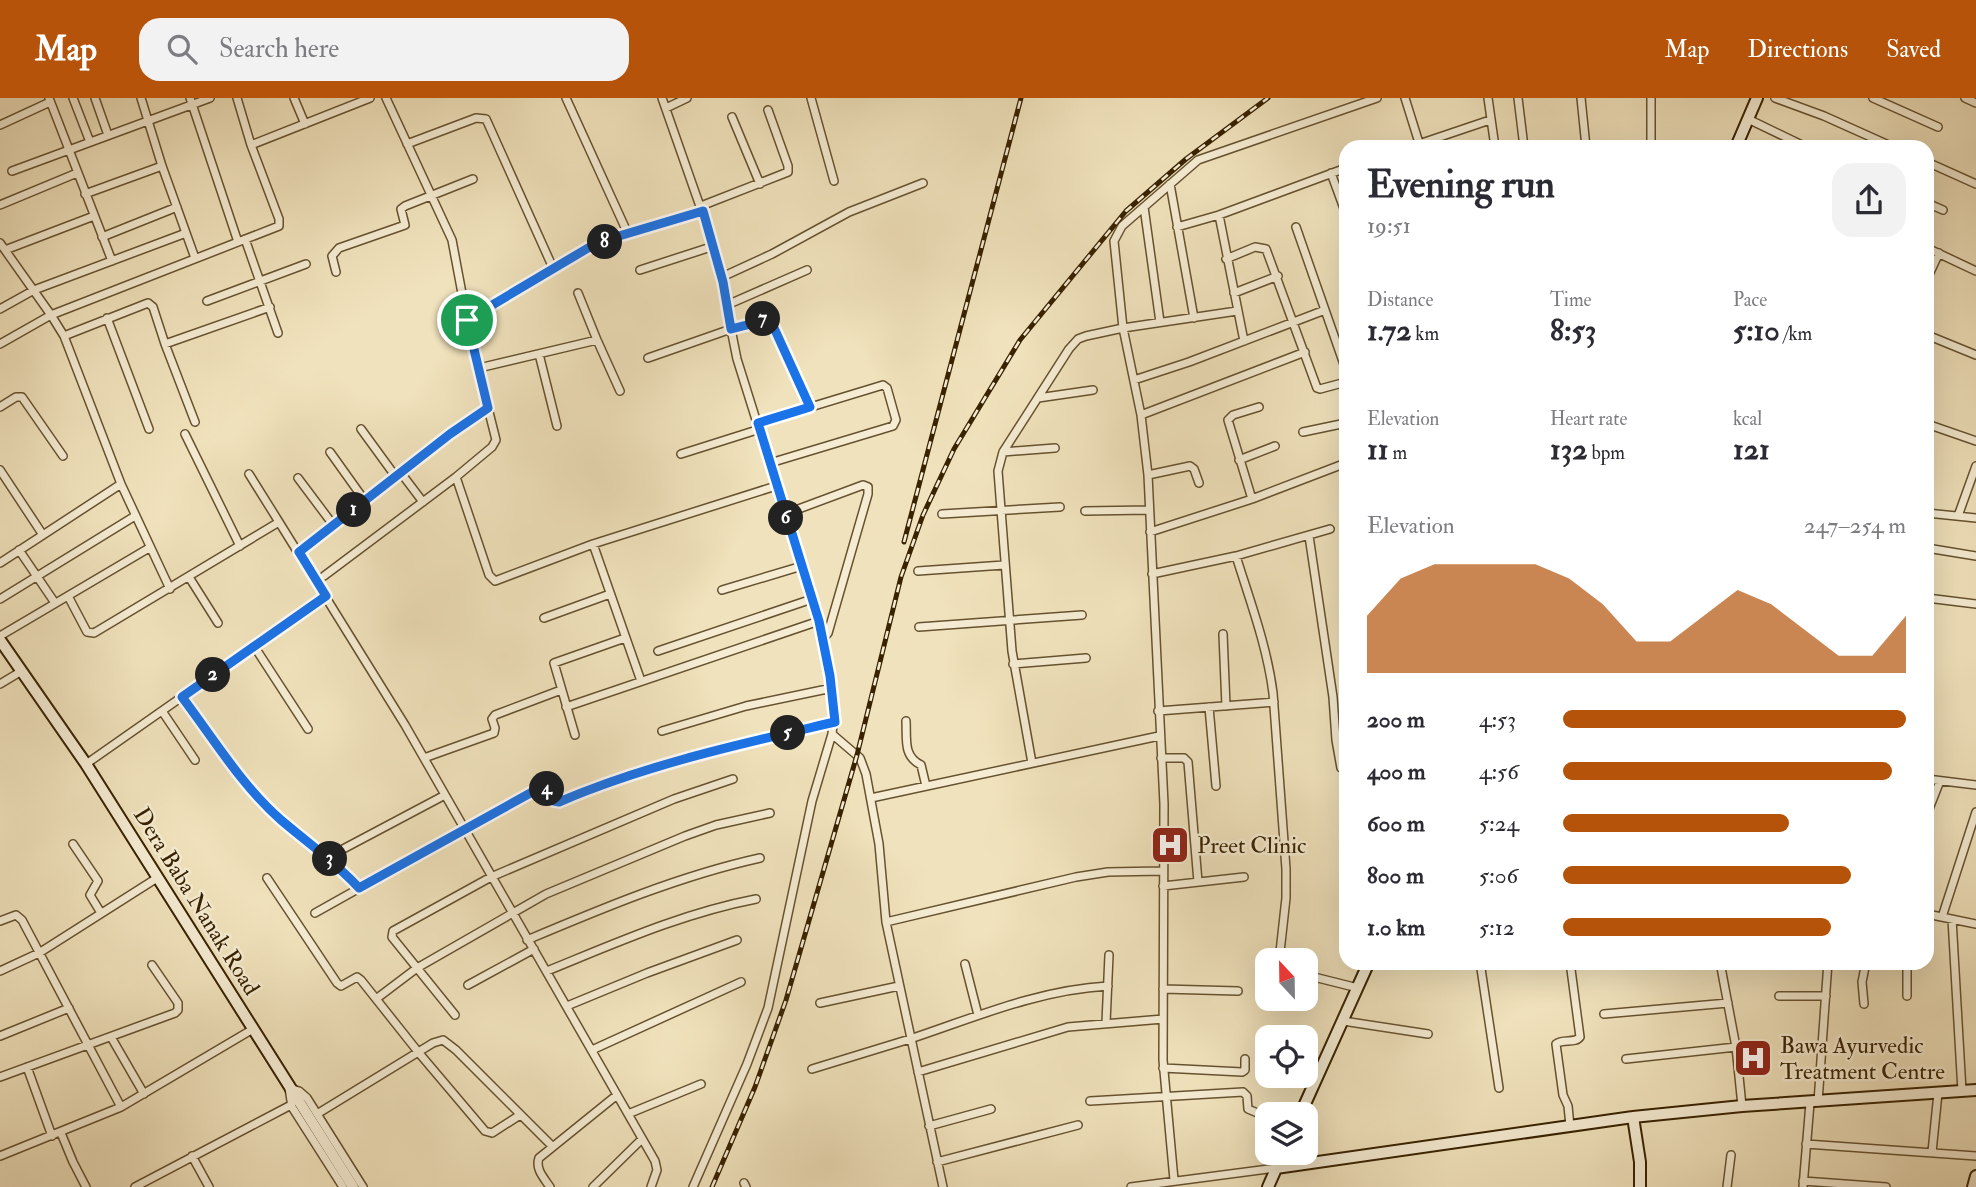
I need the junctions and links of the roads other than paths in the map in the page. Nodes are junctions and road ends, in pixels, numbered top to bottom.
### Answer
1 (73, 98) edge
2 (95, 98) edge
3 (141, 98) edge
4 (210, 98) edge
5 (237, 98) edge
6 (294, 98) edge
7 (370, 98) edge
8 (386, 98) edge
9 (566, 98) edge
10 (662, 98) edge
11 (687, 98) edge
12 (811, 98) edge
13 (1377, 98) edge
14 (1405, 98) edge
15 (1488, 98) edge
16 (1518, 98) edge
17 (1581, 98) edge
18 (1651, 98) edge
19 (1757, 98) edge
20 (1774, 98) edge
21 (1873, 98) edge
22 (1965, 98) edge
23 (49, 100) edge
24 (192, 101) edge
25 (348, 102) edge
26 (1976, 103) edge
27 (666, 108) junction
28 (768, 110) dead end
29 (732, 117) dead end
30 (148, 120) junction
31 (1490, 120) junction
32 (1748, 120) junction
33 (305, 124) junction
34 (0, 125) edge
35 (1938, 127) dead end
36 (108, 135) junction
37 (1418, 140) edge
38 (1434, 140) edge
39 (1494, 140) edge
40 (1523, 140) edge
41 (1585, 140) edge
42 (1651, 140) edge
43 (1739, 140) edge
44 (1791, 140) edge
45 (1877, 140) edge
46 (90, 142) junction
47 (407, 144) junction
48 (251, 145) junction
49 (68, 150) junction
50 (1934, 165) edge
51 (162, 166) junction
52 (1339, 170) edge
53 (12, 171) dead end
54 (78, 173) junction
55 (1331, 173) junction
56 (473, 179) dead end
57 (834, 181) dead end
58 (923, 183) dead end
59 (760, 184) junction
60 (1170, 184) junction
61 (1976, 184) edge
62 (85, 194) junction
63 (431, 195) junction
64 (1339, 195) edge
65 (0, 205) edge
66 (1934, 206) edge
67 (177, 207) junction
68 (1144, 207) junction
69 (702, 208) junction
70 (1943, 210) dead end
71 (1219, 215) junction
72 (94, 216) junction
73 (1177, 227) junction
74 (1296, 227) dead end
75 (186, 233) junction
76 (628, 234) junction
77 (102, 237) junction
78 (242, 240) junction
79 (714, 246) junction
80 (3, 247) edge
81 (1934, 251) edge
82 (1938, 253) junction
83 (195, 258) junction
84 (1226, 259) junction
85 (111, 261) junction
86 (1934, 262) edge
87 (306, 264) dead end
88 (553, 268) junction
89 (640, 270) dead end
90 (807, 270) dead end
91 (1976, 271) edge
92 (336, 272) dead end
93 (1278, 276) junction
94 (722, 277) junction
95 (260, 281) junction
96 (34, 290) junction
97 (578, 293) dead end
98 (1234, 293) junction
99 (207, 301) dead end
100 (727, 305) junction
101 (270, 307) junction
102 (0, 309) edge
103 (1325, 310) junction
104 (1237, 311) junction
105 (51, 315) junction
106 (107, 318) junction
107 (1194, 318) junction
108 (467, 320) junction
109 (1160, 322) junction
110 (1294, 322) junction
111 (1123, 328) junction
112 (731, 329) junction
113 (278, 333) dead end
114 (64, 336) junction
115 (1934, 338) edge
116 (597, 340) junction
117 (1244, 341) junction
118 (0, 344) edge
119 (166, 344) junction
120 (1339, 350) edge
121 (1305, 352) junction
122 (539, 354) junction
123 (1976, 355) edge
124 (648, 358) dead end
125 (479, 368) junction
126 (1133, 380) junction
127 (1339, 384) edge
128 (1093, 390) dead end
129 (620, 391) dead end
130 (1038, 398) junction
131 (0, 407) edge
132 (810, 407) junction
133 (1259, 407) dead end
134 (488, 408) junction
135 (1141, 415) junction
136 (195, 422) dead end
137 (1339, 424) edge
138 (557, 426) dead end
139 (759, 426) junction
140 (1934, 426) edge
141 (149, 429) dead end
142 (361, 429) dead end
143 (1303, 432) dead end
144 (185, 434) dead end
145 (1976, 441) edge
146 (1275, 446) dead end
147 (1055, 448) dead end
148 (330, 452) dead end
149 (1003, 452) junction
150 (681, 454) dead end
151 (62, 456) dead end
152 (1239, 460) junction
153 (770, 463) junction
154 (1339, 466) edge
155 (1976, 466) edge
156 (0, 470) edge
157 (248, 474) dead end
158 (399, 475) junction
159 (1149, 475) junction
160 (456, 477) junction
161 (298, 478) dead end
162 (1199, 483) dead end
163 (121, 484) junction
164 (776, 486) junction
165 (1252, 499) junction
166 (365, 501) junction
167 (423, 502) junction
168 (1060, 507) dead end
169 (1000, 510) junction
170 (1085, 510) dead end
171 (1149, 510) junction
172 (785, 514) junction
173 (942, 514) dead end
174 (1934, 514) edge
175 (135, 516) junction
176 (1958, 516) junction
177 (1976, 518) edge
178 (279, 522) junction
179 (334, 526) junction
180 (1330, 530) dead end
181 (1150, 531) junction
182 (44, 534) junction
183 (1309, 536) junction
184 (593, 544) junction
185 (240, 546) junction
186 (149, 548) junction
187 (1934, 549) edge
188 (19, 550) junction
189 (299, 552) junction
190 (1976, 555) edge
191 (1236, 556) junction
192 (0, 563) edge
193 (1004, 565) junction
194 (802, 566) junction
195 (918, 571) dead end
196 (1152, 574) junction
197 (37, 576) junction
198 (324, 576) dead end
199 (189, 578) junction
200 (170, 589) junction
201 (722, 590) dead end
202 (610, 594) junction
203 (68, 596) junction
204 (326, 596) junction
205 (0, 599) edge
206 (812, 599) junction
207 (1934, 599) edge
208 (55, 603) junction
209 (1976, 604) edge
210 (1082, 615) dead end
211 (544, 618) dead end
212 (819, 621) junction
213 (1009, 622) junction
214 (218, 624) dead end
215 (919, 627) dead end
216 (1223, 634) dead end
217 (0, 638) edge
218 (625, 638) junction
219 (823, 639) junction
220 (254, 646) junction
221 (658, 651) dead end
222 (1086, 658) dead end
223 (1013, 664) junction
224 (20, 672) junction
225 (640, 681) junction
226 (0, 684) edge
227 (832, 688) junction
228 (561, 690) junction
229 (182, 697) junction
230 (1274, 702) junction
231 (1226, 706) junction
232 (566, 707) junction
233 (1209, 707) junction
234 (162, 711) junction
235 (1158, 711) junction
236 (906, 720) dead end
237 (835, 722) junction
238 (307, 729) dead end
239 (662, 731) dead end
240 (832, 734) junction
241 (575, 735) dead end
242 (1159, 736) junction
243 (424, 758) junction
244 (1161, 758) junction
245 (1339, 758) edge
246 (195, 760) dead end
247 (1032, 763) junction
248 (86, 764) junction
249 (733, 779) dead end
250 (1934, 780) edge
251 (1940, 781) junction
252 (1976, 785) edge
253 (926, 786) junction
254 (1216, 786) dead end
255 (445, 795) junction
256 (1934, 796) edge
257 (871, 798) junction
258 (1976, 811) edge
259 (770, 813) dead end
260 (465, 829) junction
261 (73, 844) dead end
262 (328, 857) junction
263 (760, 858) dead end
264 (1163, 871) junction
265 (491, 877) junction
266 (1244, 877) dead end
267 (157, 878) junction
268 (267, 878) dead end
269 (1198, 882) junction
270 (1163, 886) junction
271 (359, 888) junction
272 (756, 899) dead end
273 (512, 912) junction
274 (101, 913) junction
275 (315, 913) dead end
276 (1934, 915) edge
277 (1942, 917) junction
278 (1952, 919) junction
279 (0, 921) edge
280 (886, 922) junction
281 (1976, 924) edge
282 (527, 940) junction
283 (737, 940) dead end
284 (1280, 948) edge
285 (534, 949) junction
286 (39, 953) junction
287 (1109, 955) dead end
288 (965, 964) dead end
289 (152, 965) dead end
290 (417, 968) junction
291 (1366, 970) edge
292 (1481, 970) edge
293 (1571, 970) edge
294 (1722, 970) edge
295 (1828, 970) edge
296 (1864, 970) edge
297 (1907, 970) edge
298 (0, 971) edge
299 (547, 971) junction
300 (1318, 978) edge
301 (741, 982) dead end
302 (468, 985) dead end
303 (899, 986) junction
304 (1108, 986) junction
305 (1358, 988) junction
306 (1163, 989) junction
307 (1238, 991) dead end
308 (1779, 996) dead end
309 (1826, 996) junction
310 (1907, 996) dead end
311 (376, 999) junction
312 (820, 1003) dead end
313 (1728, 1003) junction
314 (1864, 1004) dead end
315 (567, 1006) junction
316 (69, 1008) junction
317 (978, 1014) junction
318 (1604, 1014) dead end
319 (455, 1015) dead end
320 (1163, 1019) junction
321 (1343, 1021) junction
322 (1106, 1023) junction
323 (253, 1029) junction
324 (1427, 1034) dead end
325 (0, 1036) edge
326 (111, 1037) junction
327 (911, 1039) junction
328 (88, 1045) junction
329 (1736, 1047) junction
330 (592, 1050) junction
331 (419, 1053) junction
332 (1245, 1059) dead end
333 (1626, 1059) dead end
334 (27, 1067) junction
335 (1163, 1068) junction
336 (812, 1069) dead end
337 (918, 1072) junction
338 (0, 1077) edge
339 (701, 1084) dead end
340 (289, 1088) junction
341 (1499, 1088) dead end
342 (1976, 1090) edge
343 (1962, 1091) junction
344 (1938, 1093) junction
345 (144, 1094) junction
346 (617, 1095) junction
347 (1166, 1097) junction
348 (1090, 1101) dead end
349 (1306, 1102) edge
350 (294, 1103) junction
351 (1814, 1103) junction
352 (1742, 1106) junction
353 (121, 1107) junction
354 (991, 1109) dead end
355 (1255, 1112) edge
356 (317, 1114) junction
357 (628, 1114) junction
358 (520, 1115) junction
359 (1633, 1117) junction
360 (1078, 1125) dead end
361 (929, 1126) junction
362 (1570, 1126) junction
363 (61, 1133) junction
364 (52, 1136) junction
365 (642, 1139) junction
366 (1806, 1143) junction
367 (552, 1146) junction
368 (1932, 1153) junction
369 (1731, 1155) dead end
370 (0, 1156) edge
371 (192, 1156) junction
372 (1976, 1156) edge
373 (937, 1162) junction
374 (1277, 1165) edge
375 (1276, 1168) junction
376 (1976, 1176) edge
377 (1174, 1180) junction
378 (146, 1184) edge
379 (1803, 1184) edge
380 (86, 1187) edge
381 (135, 1187) edge
382 (209, 1187) edge
383 (343, 1187) edge
384 (353, 1187) edge
385 (363, 1187) edge
386 (550, 1187) edge
387 (593, 1187) edge
388 (651, 1187) edge
389 (693, 1187) edge
390 (943, 1187) edge
391 (1131, 1187) edge
392 (1268, 1187) edge
393 (1640, 1187) edge
394 (1727, 1187) edge
395 (1886, 1187) edge
396 (1973, 1187) edge

1 - 46 street
2 - 36 street
3 - 30 street
4 - 24 street
5 - 48 street
6 - 33 street
7 - 25 street
8 - 47 street
9 - 76 street
10 - 27 street
11 - 27 street
12 - 57 street
13 - 60 street
14 - 37 street
15 - 31 street
16 - 40 street
17 - 41 street
18 - 42 street
19 - 32 main road
20 - 45 street
21 - 35 street
22 - 26 street
23 - 34 street
23 - 49 street
24 - 30 street
24 - 78 street
25 - 33 street
27 - 69 street
28 - 59 street
29 - 59 street
30 - 36 street
30 - 51 street
31 - 38 street
31 - 39 street
32 - 43 main road
32 - 44 street
33 - 48 street
36 - 46 street
46 - 49 street
47 - 63 street
47 - 88 street
48 - 78 street
49 - 53 street
49 - 54 street
50 - 61 street
51 - 62 street
51 - 67 street
52 - 55 street
54 - 62 street
54 - 65 street
55 - 64 street
55 - 71 street
56 - 63 street
58 - 94 street
59 - 69 street
60 - 68 street
60 - 73 street
62 - 72 street
63 - 92 street
63 - 108 street
66 - 70 street
67 - 75 street
67 - 77 street
68 - 109 street
68 - 111 street
69 - 76 street
69 - 79 street
71 - 73 street
71 - 84 street
72 - 77 street
72 - 80 street
73 - 107 street
74 - 103 street
75 - 83 street
75 - 85 street
76 - 88 street
77 - 85 street
78 - 83 street
78 - 95 street
79 - 89 street
79 - 94 street
80 - 96 street
81 - 82 street
82 - 86 street
82 - 91 street
83 - 105 street
84 - 93 street
84 - 98 street
85 - 96 street
87 - 95 street
88 - 108 street
90 - 100 street
93 - 98 street
93 - 110 street
94 - 100 street
95 - 99 street
95 - 101 street
96 - 102 street
96 - 105 street
97 - 116 street
98 - 104 street
100 - 112 street
101 - 113 street
101 - 119 street
103 - 110 street
103 - 120 street
104 - 107 street
104 - 117 street
105 - 114 street
105 - 118 street
106 - 114 street
106 - 119 street
106 - 141 street
107 - 109 street
108 - 125 street
109 - 111 street
110 - 117 street
110 - 121 street
111 - 126 street
111 - 130 street
112 - 124 street
112 - 132 street
112 - 139 street
114 - 163 street
115 - 123 street
116 - 122 street
116 - 129 street
117 - 126 street
119 - 136 street
121 - 127 street
121 - 135 street
122 - 125 street
122 - 138 street
125 - 134 street
126 - 135 street
128 - 130 street
130 - 149 street
131 - 151 street
132 - 139 street
132 - 153 street
133 - 152 street
134 - 158 street
134 - 160 street
135 - 159 street
137 - 143 street
139 - 150 street
139 - 153 street
140 - 145 street
142 - 158 street
144 - 185 street
146 - 152 street
147 - 149 street
148 - 166 street
149 - 169 street
152 - 165 street
153 - 164 street
154 - 165 street
155 - 176 street
156 - 182 street
157 - 178 street
158 - 166 street
158 - 167 street
159 - 162 street
159 - 171 street
160 - 167 street
160 - 184 street
161 - 179 street
163 - 175 street
163 - 182 street
164 - 172 street
164 - 184 street
165 - 181 street
166 - 179 street
167 - 198 street
168 - 169 street
169 - 173 street
169 - 193 street
170 - 171 street
171 - 181 street
172 - 194 street
172 - 219 street
174 - 176 street
175 - 186 street
175 - 197 street
176 - 177 street
178 - 185 street
178 - 189 street
179 - 189 street
180 - 183 street
181 - 196 street
182 - 188 street
183 - 191 street
183 - 245 street
184 - 202 street
185 - 199 street
186 - 200 street
186 - 203 street
187 - 190 street
188 - 192 street
188 - 197 street
189 - 204 street
191 - 196 street
191 - 230 street
193 - 195 street
193 - 213 street
194 - 201 street
194 - 206 street
196 - 235 street
197 - 205 street
197 - 208 street
199 - 200 street
199 - 214 street
200 - 203 street
202 - 211 street
202 - 218 street
203 - 208 street
204 - 220 street
204 - 243 street
206 - 212 street
206 - 221 street
207 - 209 street
208 - 217 street
210 - 213 street
212 - 219 street
212 - 225 street
213 - 215 street
213 - 223 street
216 - 231 street
217 - 224 main road, Dera Baba Nanak Road
218 - 225 street
218 - 228 street
219 - 227 street
220 - 229 street
220 - 238 street
222 - 223 street
223 - 247 street
224 - 226 street
224 - 248 main road, Dera Baba Nanak Road
225 - 232 street
227 - 237 street
227 - 239 street
228 - 232 street
228 - 243 street
229 - 234 street
229 - 262 street
230 - 231 street
230 - 284 street
231 - 233 street
232 - 241 street
233 - 235 street
233 - 254 street
234 - 246 street
234 - 248 street
235 - 242 street
236 - 253 street
237 - 240 street
237 - 260 street
240 - 257 street
240 - 389 street
242 - 244 street
242 - 247 street
243 - 255 street
244 - 264 street
244 - 269 street
247 - 253 street
248 - 267 main road, Dera Baba Nanak Road
249 - 265 street
250 - 251 street
251 - 252 street
251 - 256 street
253 - 257 street
255 - 260 street
255 - 262 street
257 - 280 street
258 - 277 street
259 - 273 street
260 - 265 street
260 - 271 street
261 - 274 street
262 - 271 street
263 - 282 street
264 - 270 street
264 - 280 street
265 - 273 street
265 - 290 street
266 - 269 street
267 - 274 street
267 - 323 main road, Dera Baba Nanak Road
268 - 311 street
269 - 270 street
270 - 306 street
271 - 275 street
272 - 299 street
273 - 282 street
273 - 290 street
274 - 286 street
276 - 277 street
277 - 278 street
278 - 281 street
278 - 343 street
279 - 286 street
280 - 303 street
282 - 285 street
283 - 315 street
285 - 299 street
285 - 302 street
286 - 298 street
286 - 316 street
287 - 304 street
288 - 317 street
289 - 326 street
290 - 311 street
290 - 319 street
291 - 305 main road
292 - 341 street
293 - 362 street
294 - 313 street
295 - 309 street
296 - 314 street
297 - 310 street
299 - 315 street
300 - 305 street
301 - 330 street
303 - 312 street
303 - 327 street
304 - 317 street
304 - 322 street
305 - 321 main road
306 - 307 street
306 - 320 street
308 - 309 street
309 - 351 street
311 - 331 street
313 - 318 street
313 - 329 street
315 - 330 street
316 - 325 street
316 - 328 street
317 - 327 street
320 - 322 street
320 - 335 street
321 - 324 street
321 - 349 main road
322 - 337 street
323 - 340 main road, Dera Baba Nanak Road
323 - 345 street
326 - 328 street
326 - 345 street
327 - 336 street
327 - 337 street
328 - 334 street
328 - 353 street
329 - 333 street
329 - 352 street
330 - 346 street
331 - 356 street
331 - 358 street
331 - 358 street
332 - 335 street
334 - 338 street
334 - 364 street
335 - 347 street
337 - 361 street
339 - 357 street
340 - 350 main road, Dera Baba Nanak Road
340 - 356 street
342 - 343 main road
343 - 344 main road
344 - 351 main road
344 - 368 street
345 - 353 street
346 - 357 street
346 - 367 street
347 - 348 street
347 - 355 street
347 - 377 street
350 - 371 street
350 - 383 street
350 - 384 main road, Dera Baba Nanak Road
351 - 352 main road
351 - 366 street
352 - 359 main road
353 - 363 street
354 - 361 street
356 - 385 street
357 - 365 street
358 - 367 street
359 - 362 main road
359 - 393 main road
360 - 373 street
361 - 373 street
362 - 375 main road
363 - 364 street
363 - 380 street
364 - 370 street
365 - 387 street
365 - 388 street
366 - 368 street
366 - 379 street
367 - 386 street
368 - 372 street
369 - 394 street
371 - 378 street
371 - 382 street
373 - 390 street
374 - 375 main road
375 - 377 street
375 - 392 main road
376 - 396 main road
377 - 391 street
378 - 381 street
379 - 395 street

